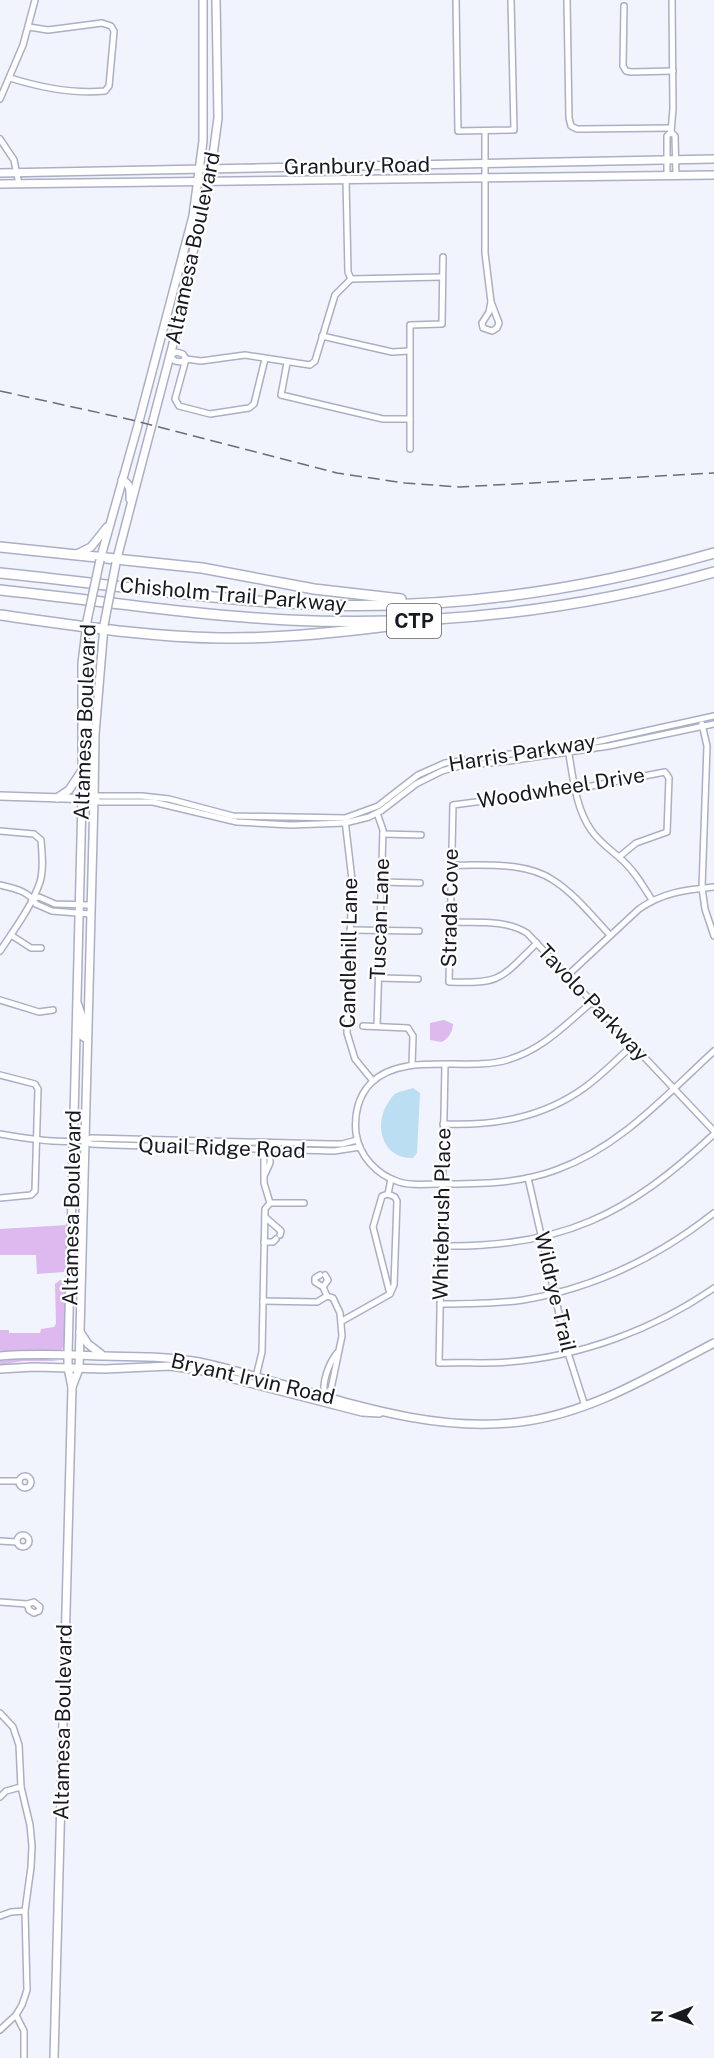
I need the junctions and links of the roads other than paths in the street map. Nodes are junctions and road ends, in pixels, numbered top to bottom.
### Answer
1 (35, 0) edge
2 (203, 0) edge
3 (216, 0) edge
4 (456, 0) edge
5 (511, 0) edge
6 (567, 0) edge
7 (672, 0) edge
8 (624, 6) dead end
9 (29, 27) junction
10 (204, 57) junction
11 (217, 57) junction
12 (673, 71) junction
13 (10, 78) junction
14 (0, 99) edge
15 (671, 130) junction
16 (484, 131) junction
17 (0, 139) edge
18 (714, 159) edge
19 (667, 160) junction
20 (676, 160) junction
21 (485, 165) junction
22 (346, 166) junction
23 (199, 170) junction
24 (212, 170) junction
25 (112, 171) junction
26 (0, 173) edge
27 (17, 173) junction
28 (714, 175) edge
29 (667, 176) junction
30 (676, 176) junction
31 (485, 178) junction
32 (346, 180) junction
33 (198, 182) junction
34 (209, 182) junction
35 (111, 183) junction
36 (0, 184) edge
37 (19, 184) junction
38 (443, 257) dead end
39 (442, 277) junction
40 (351, 279) junction
41 (491, 302) junction
42 (322, 336) junction
43 (409, 351) junction
44 (158, 352) junction
45 (170, 356) junction
46 (186, 359) junction
47 (265, 359) junction
48 (287, 363) junction
49 (410, 419) junction
50 (410, 449) dead end
51 (122, 480) junction
52 (130, 510) junction
53 (110, 522) junction
54 (0, 547) edge
55 (714, 553) edge
56 (76, 554) junction
57 (100, 558) junction
58 (117, 560) junction
59 (714, 572) edge
60 (0, 573) edge
61 (0, 590) edge
62 (439, 602) junction
63 (0, 615) edge
64 (438, 620) junction
65 (86, 624) junction
66 (104, 627) junction
67 (82, 663) junction
68 (82, 714) junction
69 (96, 716) junction
70 (714, 716) edge
71 (701, 719) junction
72 (714, 724) edge
73 (702, 727) junction
74 (94, 749) junction
75 (568, 749) junction
76 (82, 770) junction
77 (576, 789) junction
78 (0, 796) edge
79 (57, 798) junction
80 (82, 799) junction
81 (94, 799) junction
82 (453, 805) joint
83 (377, 813) junction
84 (345, 820) junction
85 (0, 831) edge
86 (383, 834) junction
87 (421, 835) dead end
88 (619, 857) junction
89 (451, 864) junction
90 (381, 882) junction
91 (420, 883) dead end
92 (0, 885) edge
93 (714, 887) edge
94 (702, 888) junction
95 (33, 898) junction
96 (652, 900) junction
97 (80, 909) junction
98 (90, 909) junction
99 (450, 922) junction
100 (350, 930) junction
101 (380, 930) junction
102 (419, 931) dead end
103 (11, 935) junction
104 (610, 935) junction
105 (714, 936) edge
106 (537, 943) junction
107 (41, 948) dead end
108 (0, 951) edge
109 (567, 976) junction
110 (379, 978) junction
111 (418, 979) dead end
112 (0, 1000) edge
113 (592, 1002) junction
114 (77, 1003) junction
115 (53, 1010) dead end
116 (363, 1026) dead end
117 (377, 1026) junction
118 (87, 1039) junction
119 (633, 1045) junction
120 (714, 1051) edge
121 (412, 1065) junction
122 (445, 1065) junction
123 (0, 1075) edge
124 (373, 1081) junction
125 (674, 1088) junction
126 (443, 1125) junction
127 (714, 1133) edge
128 (0, 1134) edge
129 (36, 1139) junction
130 (357, 1140) junction
131 (73, 1141) junction
132 (85, 1141) junction
133 (360, 1147) junction
134 (266, 1148) junction
135 (528, 1178) junction
136 (391, 1179) junction
137 (443, 1184) junction
138 (387, 1194) junction
139 (0, 1198) edge
140 (270, 1203) junction
141 (304, 1203) dead end
142 (714, 1214) edge
143 (265, 1217) junction
144 (542, 1237) junction
145 (264, 1242) junction
146 (442, 1246) junction
147 (323, 1287) junction
148 (714, 1288) edge
149 (390, 1294) junction
150 (554, 1294) junction
151 (327, 1296) junction
152 (263, 1301) junction
153 (440, 1304) junction
154 (342, 1321) junction
155 (80, 1332) junction
156 (714, 1343) edge
157 (338, 1352) junction
158 (568, 1353) junction
159 (68, 1355) junction
160 (79, 1355) junction
161 (0, 1356) edge
162 (103, 1356) junction
163 (68, 1368) junction
164 (0, 1369) edge
165 (79, 1369) junction
166 (256, 1377) junction
167 (326, 1378) junction
168 (334, 1381) junction
169 (72, 1387) junction
170 (324, 1399) junction
171 (585, 1406) junction
172 (0, 1481) edge
173 (19, 1481) dead end
174 (0, 1541) edge
175 (17, 1542) dead end
176 (0, 1602) edge
177 (27, 1604) dead end
178 (0, 1713) edge
179 (21, 1787) junction
180 (3, 1790) edge
181 (0, 1797) edge
182 (25, 1911) junction
183 (0, 1916) edge
184 (15, 2015) junction
185 (0, 2030) edge
186 (24, 2058) edge
187 (54, 2058) edge

1 - 9 street
2 - 10 main road, Altamesa Boulevard
3 - 11 main road, Altamesa Boulevard
4 - 16 street
5 - 16 street
6 - 15 street
7 - 12 street
8 - 12 street
9 - 13 street
9 - 13 street
10 - 11 main road
10 - 23 main road, Altamesa Boulevard
11 - 24 main road, Altamesa Boulevard
12 - 15 street
13 - 14 street
15 - 19 street
15 - 20 street
16 - 21 street
17 - 27 street
18 - 20 main road, Granbury Road
19 - 20 main road, Granbury Road
19 - 21 main road, Granbury Road
19 - 29 street
20 - 30 street
21 - 22 main road, Granbury Road
21 - 31 street
22 - 24 main road, Granbury Road
22 - 32 main road
23 - 24 main road, Granbury Road
23 - 25 main road, Granbury Road
23 - 33 main road, Altamesa Boulevard
24 - 34 main road, Altamesa Boulevard
25 - 27 main road, Granbury Road
25 - 35 main road
26 - 27 main road, Granbury Road
27 - 37 street
28 - 30 main road, Granbury Road
29 - 30 main road, Granbury Road
29 - 31 main road, Granbury Road
31 - 32 main road, Granbury Road
31 - 41 street
32 - 34 main road, Granbury Road
32 - 40 street
33 - 34 main road, Granbury Road
33 - 35 main road, Granbury Road
33 - 44 main road, Altamesa Boulevard
34 - 45 main road, Altamesa Boulevard
35 - 37 main road, Granbury Road
36 - 37 main road, Granbury Road
38 - 39 street
39 - 40 street
39 - 43 street
40 - 42 street
41 - 41 street
42 - 43 street
42 - 48 street
43 - 49 street
44 - 45 main road
44 - 51 main road, Altamesa Boulevard
45 - 46 street
45 - 52 main road, Altamesa Boulevard
46 - 47 street
46 - 47 street
47 - 48 street
48 - 49 street
49 - 50 street
51 - 52 main road
51 - 53 main road, Altamesa Boulevard
52 - 58 main road, Altamesa Boulevard
53 - 56 main road
53 - 57 main road, Altamesa Boulevard
54 - 56 highway
55 - 62 highway, Chisholm Trail Parkway / CTP
56 - 57 highway
57 - 58 highway
57 - 65 main road, Altamesa Boulevard, bridge
58 - 62 highway
58 - 66 main road, Altamesa Boulevard, bridge
59 - 64 highway, Chisholm Trail Parkway / CTP
60 - 62 highway, Chisholm Trail Parkway / CTP
61 - 64 highway, Chisholm Trail Parkway / CTP
63 - 65 highway
64 - 66 highway
65 - 66 highway
65 - 67 main road, Altamesa Boulevard
66 - 69 main road, Altamesa Boulevard
67 - 68 main road, Altamesa Boulevard
67 - 69 main road
68 - 74 main road
68 - 76 main road, Altamesa Boulevard
69 - 74 main road, Altamesa Boulevard
70 - 71 street, Harris Parkway
71 - 73 street
71 - 75 street, Harris Parkway
72 - 73 street, Harris Parkway
73 - 75 street, Harris Parkway
73 - 94 street
74 - 81 main road, Altamesa Boulevard
75 - 77 street
75 - 83 street, Harris Parkway
75 - 84 street, Harris Parkway
76 - 79 main road
76 - 80 main road, Altamesa Boulevard
77 - 82 street, Woodwheel Drive
77 - 88 street
77 - 88 street, Woodwheel Drive
78 - 79 main road, Harris Parkway
79 - 80 main road, Harris Parkway
80 - 81 main road, Harris Parkway
80 - 97 main road, Altamesa Boulevard
81 - 84 street, Harris Parkway
81 - 98 main road, Altamesa Boulevard
82 - 89 street, Strada Cove
83 - 84 street, Harris Parkway
83 - 86 street, Tuscan Lane
84 - 100 street, Candlehill Lane
85 - 95 street
86 - 87 street
86 - 90 street, Tuscan Lane
88 - 96 street
89 - 99 street, Strada Cove
89 - 104 street
90 - 91 street
90 - 101 street, Tuscan Lane
92 - 95 street
93 - 94 street
94 - 96 street
94 - 105 street
95 - 97 street
95 - 103 street
96 - 104 street
97 - 98 street
97 - 114 main road, Altamesa Boulevard
98 - 118 main road, Altamesa Boulevard
99 - 106 street, Tavolo Parkway
99 - 106 street, Strada Cove
100 - 101 street
100 - 124 street, Candlehill Lane
101 - 102 street
101 - 110 street, Tuscan Lane
103 - 107 street
103 - 108 street
104 - 109 street
106 - 109 street, Tavolo Parkway
109 - 113 street, Tavolo Parkway
110 - 111 street
110 - 117 street, Tuscan Lane
112 - 115 street
113 - 119 street, Tavolo Parkway
113 - 122 street
114 - 118 main road
114 - 131 main road, Altamesa Boulevard
116 - 117 street
117 - 121 street
118 - 132 main road, Altamesa Boulevard
119 - 125 street, Tavolo Parkway
119 - 126 street
120 - 125 street
121 - 122 street
121 - 124 street
122 - 126 street, Whitebrush Place
123 - 129 street
124 - 130 street
125 - 127 street, Tavolo Parkway
125 - 135 street
126 - 137 street, Whitebrush Place
127 - 144 street
128 - 129 street, Quail Ridge Road
129 - 131 street, Quail Ridge Road
129 - 139 street
130 - 133 street
130 - 134 street, Quail Ridge Road
131 - 132 street, Quail Ridge Road
131 - 159 main road, Altamesa Boulevard
132 - 134 street, Quail Ridge Road
132 - 155 main road, Altamesa Boulevard
133 - 134 street, Quail Ridge Road
133 - 136 street
134 - 140 street
135 - 137 street
135 - 144 street, Wildrye Trail
136 - 137 street
136 - 138 street
137 - 146 street, Whitebrush Place
138 - 149 street
138 - 149 street
140 - 141 street
140 - 143 street
142 - 150 street
143 - 145 street
143 - 145 street
144 - 146 street
144 - 150 street, Wildrye Trail
145 - 152 street
146 - 153 street, Whitebrush Place
147 - 147 street
147 - 151 street
148 - 158 street
149 - 154 street
150 - 153 street
150 - 158 street, Wildrye Trail
151 - 152 street
151 - 154 street
152 - 166 street
153 - 158 street, Whitebrush Place
154 - 157 street
155 - 160 main road, Altamesa Boulevard
155 - 162 main road
156 - 171 main road, Bryant Irvin Road
157 - 167 street
157 - 168 street
158 - 171 street, Wildrye Trail
159 - 160 main road, Bryant Irvin Road
159 - 161 main road, Bryant Irvin Road
159 - 163 main road, Altamesa Boulevard
160 - 162 main road, Bryant Irvin Road
160 - 165 main road, Altamesa Boulevard
162 - 166 main road, Bryant Irvin Road
163 - 164 main road, Bryant Irvin Road
163 - 165 main road, Bryant Irvin Road
163 - 169 main road, Altamesa Boulevard
165 - 169 main road, Altamesa Boulevard
165 - 170 main road, Bryant Irvin Road
166 - 170 main road, Bryant Irvin Road
167 - 168 street
167 - 170 street
168 - 170 street
169 - 187 main road, Altamesa Boulevard
170 - 171 main road, Bryant Irvin Road
172 - 173 street
174 - 175 street
176 - 177 street
178 - 179 street
179 - 180 street
179 - 182 street
180 - 181 street
182 - 183 street
182 - 184 street
184 - 185 street
184 - 186 street

